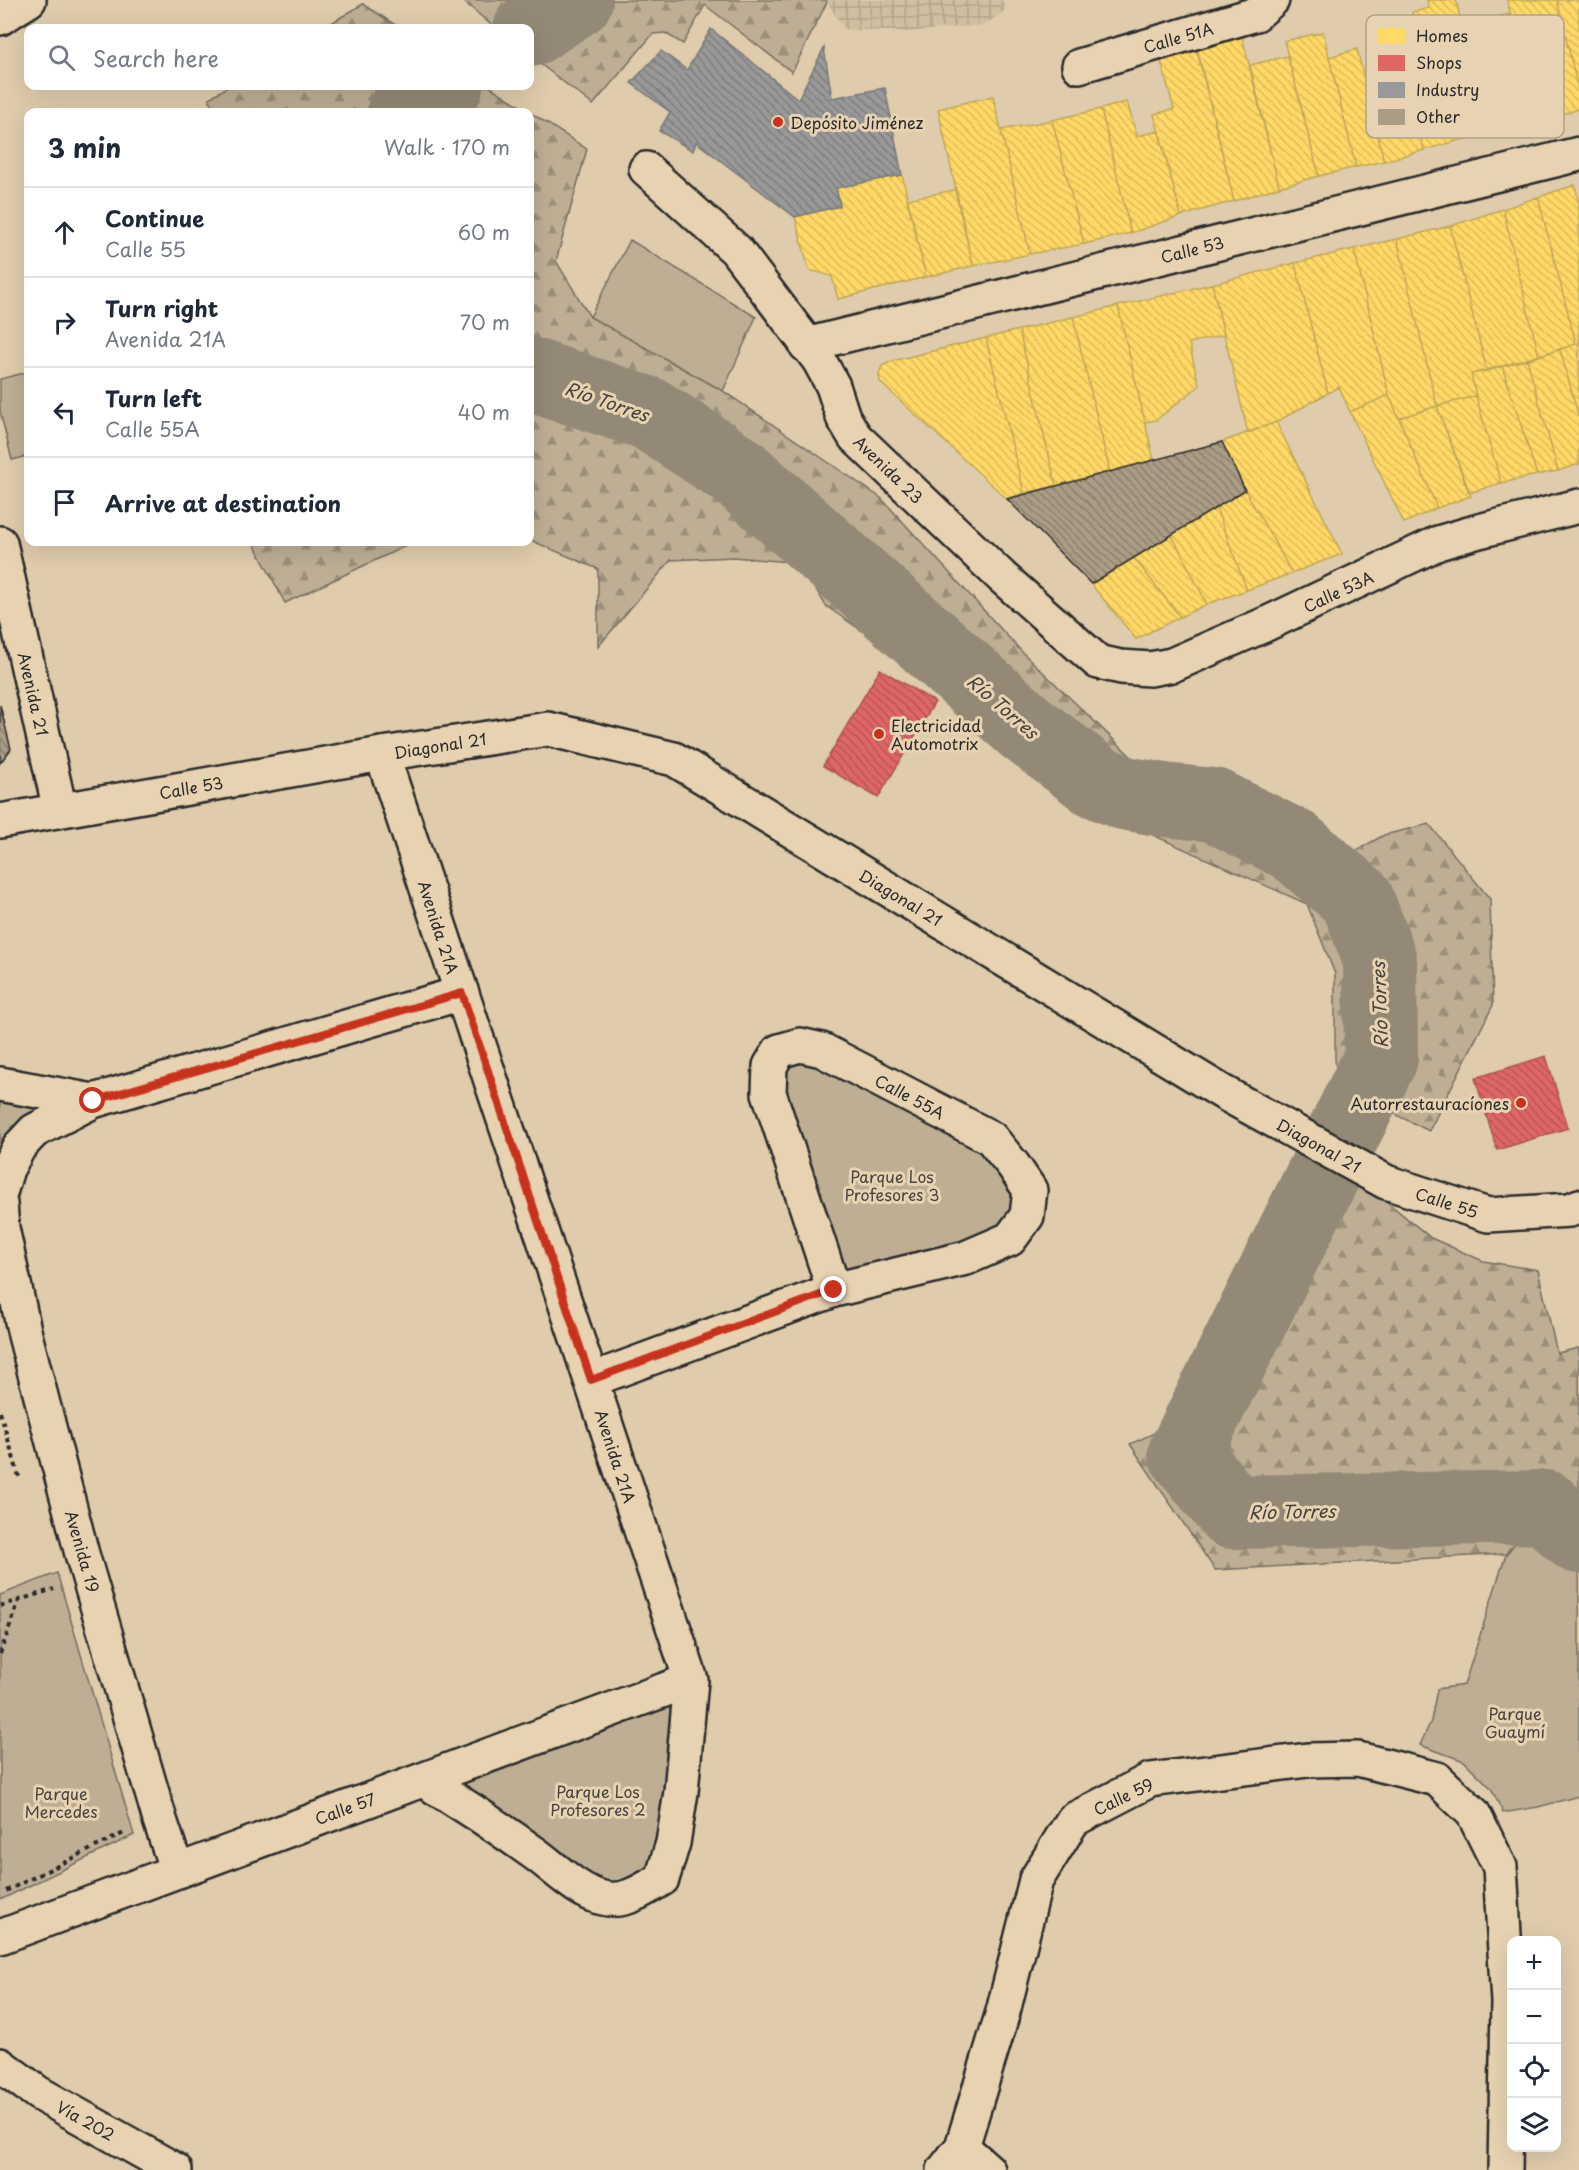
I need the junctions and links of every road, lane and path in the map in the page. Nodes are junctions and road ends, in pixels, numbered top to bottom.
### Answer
1 (29, 0) edge
2 (1272, 0) edge
3 (0, 18) edge
4 (1079, 66) dead end
5 (1579, 154) edge
6 (646, 169) dead end
7 (806, 345) junction
8 (1579, 506) edge
9 (0, 543) edge
10 (1098, 662) joint
11 (382, 754) junction
12 (60, 810) junction
13 (0, 821) edge
14 (462, 993) junction
15 (0, 1084) edge
16 (93, 1101) junction
17 (1386, 1182) joint
18 (0, 1193) edge
19 (1579, 1206) edge
20 (1, 1216) edge
21 (834, 1290) junction
22 (12, 1325) edge
23 (591, 1380) junction
24 (0, 1412) edge
25 (23, 1489) dead end
26 (89, 1578) junction
27 (53, 1589) junction
28 (19, 1600) junction
29 (56, 1600) dead end
30 (0, 1606) edge
31 (0, 1654) edge
32 (691, 1680) junction
33 (423, 1780) junction
34 (122, 1821) dead end
35 (177, 1871) junction
36 (0, 1894) edge
37 (0, 1937) edge
38 (0, 2065) edge
39 (953, 2159) edge
40 (174, 2170) edge
41 (988, 2170) edge
42 (1505, 2170) edge

1 - 3 street
2 - 4 street, Calle 51A
5 - 7 street, Calle 53
6 - 7 street, Avenida 23
7 - 10 street, Avenida 23
8 - 10 street, Calle 53A
9 - 12 street, Avenida 21
11 - 12 street, Calle 53
11 - 14 street, Avenida 21A
11 - 17 street, Diagonal 21
12 - 13 street, Calle 53
14 - 16 street
14 - 23 street, Avenida 21A
15 - 16 street
16 - 18 street
17 - 19 street, Calle 55
20 - 22 street, Avenida 19
21 - 21 street, Calle 55A
21 - 23 street, Calle 55A
22 - 26 street, Avenida 19
23 - 32 street, Avenida 21A
24 - 25 path
26 - 27 path
26 - 35 street, Avenida 19
27 - 28 path
27 - 29 path
28 - 30 path
28 - 31 path
32 - 33 street, Calle 57
32 - 33 street
33 - 35 street, Calle 57
34 - 36 path
35 - 37 street, Calle 57
38 - 40 street, Vía 202
39 - 41 street
39 - 42 street, Calle 59

